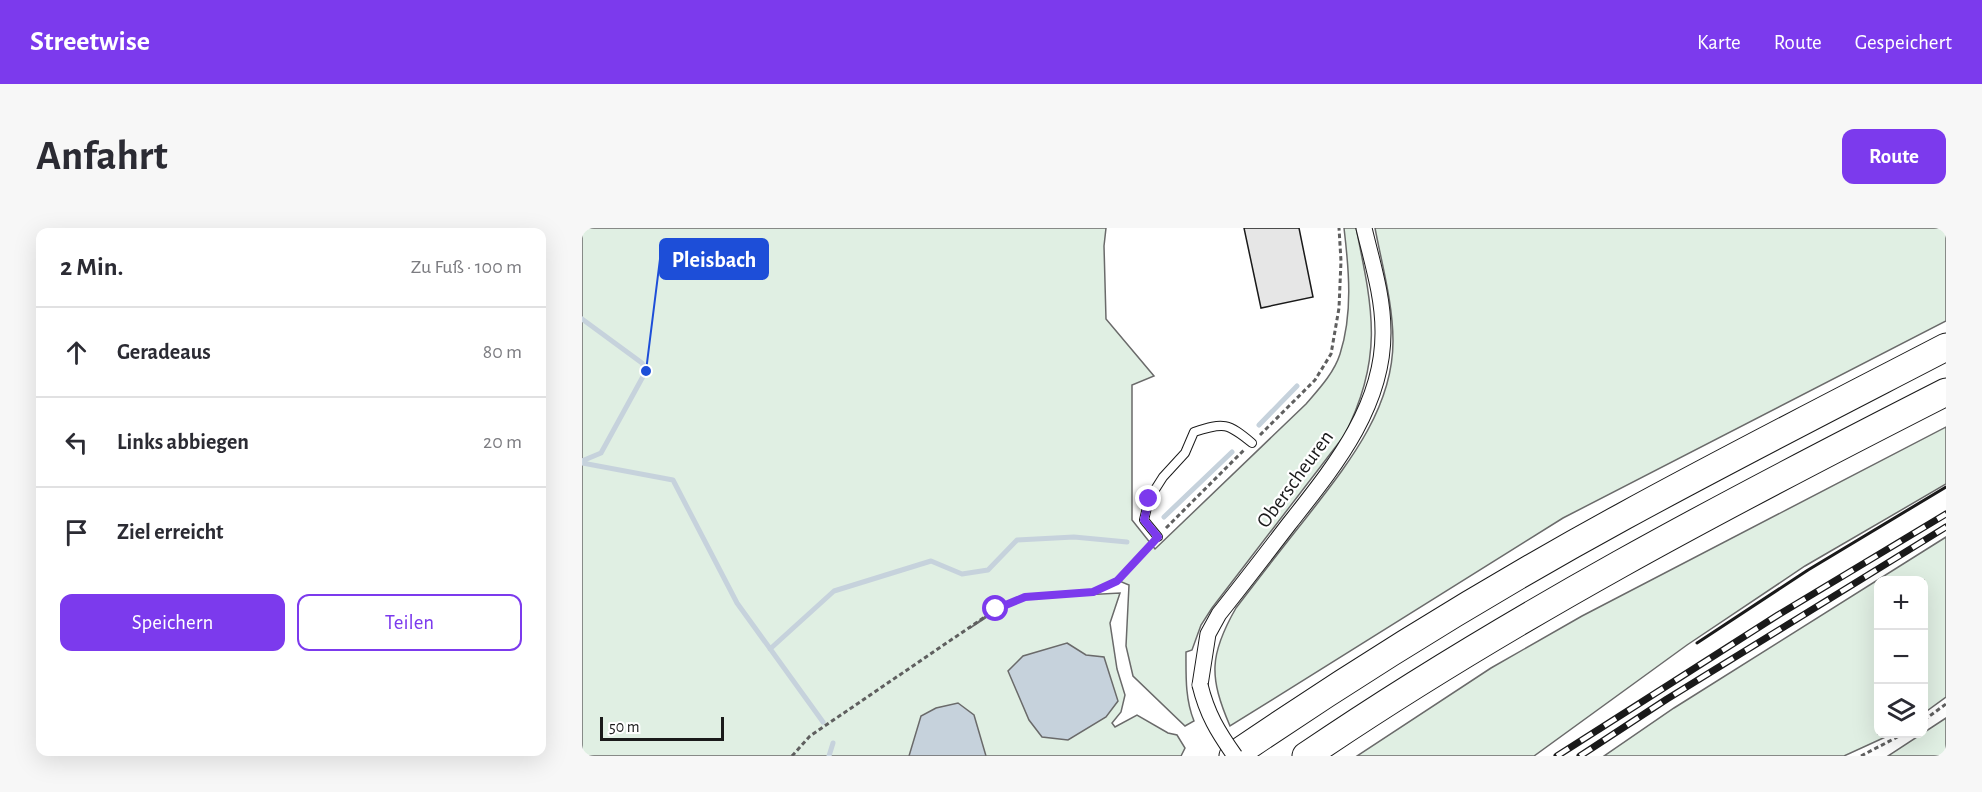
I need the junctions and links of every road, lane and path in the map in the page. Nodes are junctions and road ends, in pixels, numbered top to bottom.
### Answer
1 (1339, 228) edge
2 (1364, 228) edge
3 (1946, 347) edge
4 (1946, 392) edge
5 (1252, 443) junction
6 (1158, 537) junction
7 (1946, 704) edge
8 (1928, 717) edge
9 (1895, 738) edge
10 (792, 756) edge
11 (1234, 756) edge
12 (1306, 756) edge
13 (1861, 756) edge

1 - 5 path
2 - 11 street, Oberscheuren, bridge
3 - 11 highway
4 - 12 highway
5 - 6 path
5 - 6 lane
6 - 10 path
7 - 8 path
9 - 13 path

